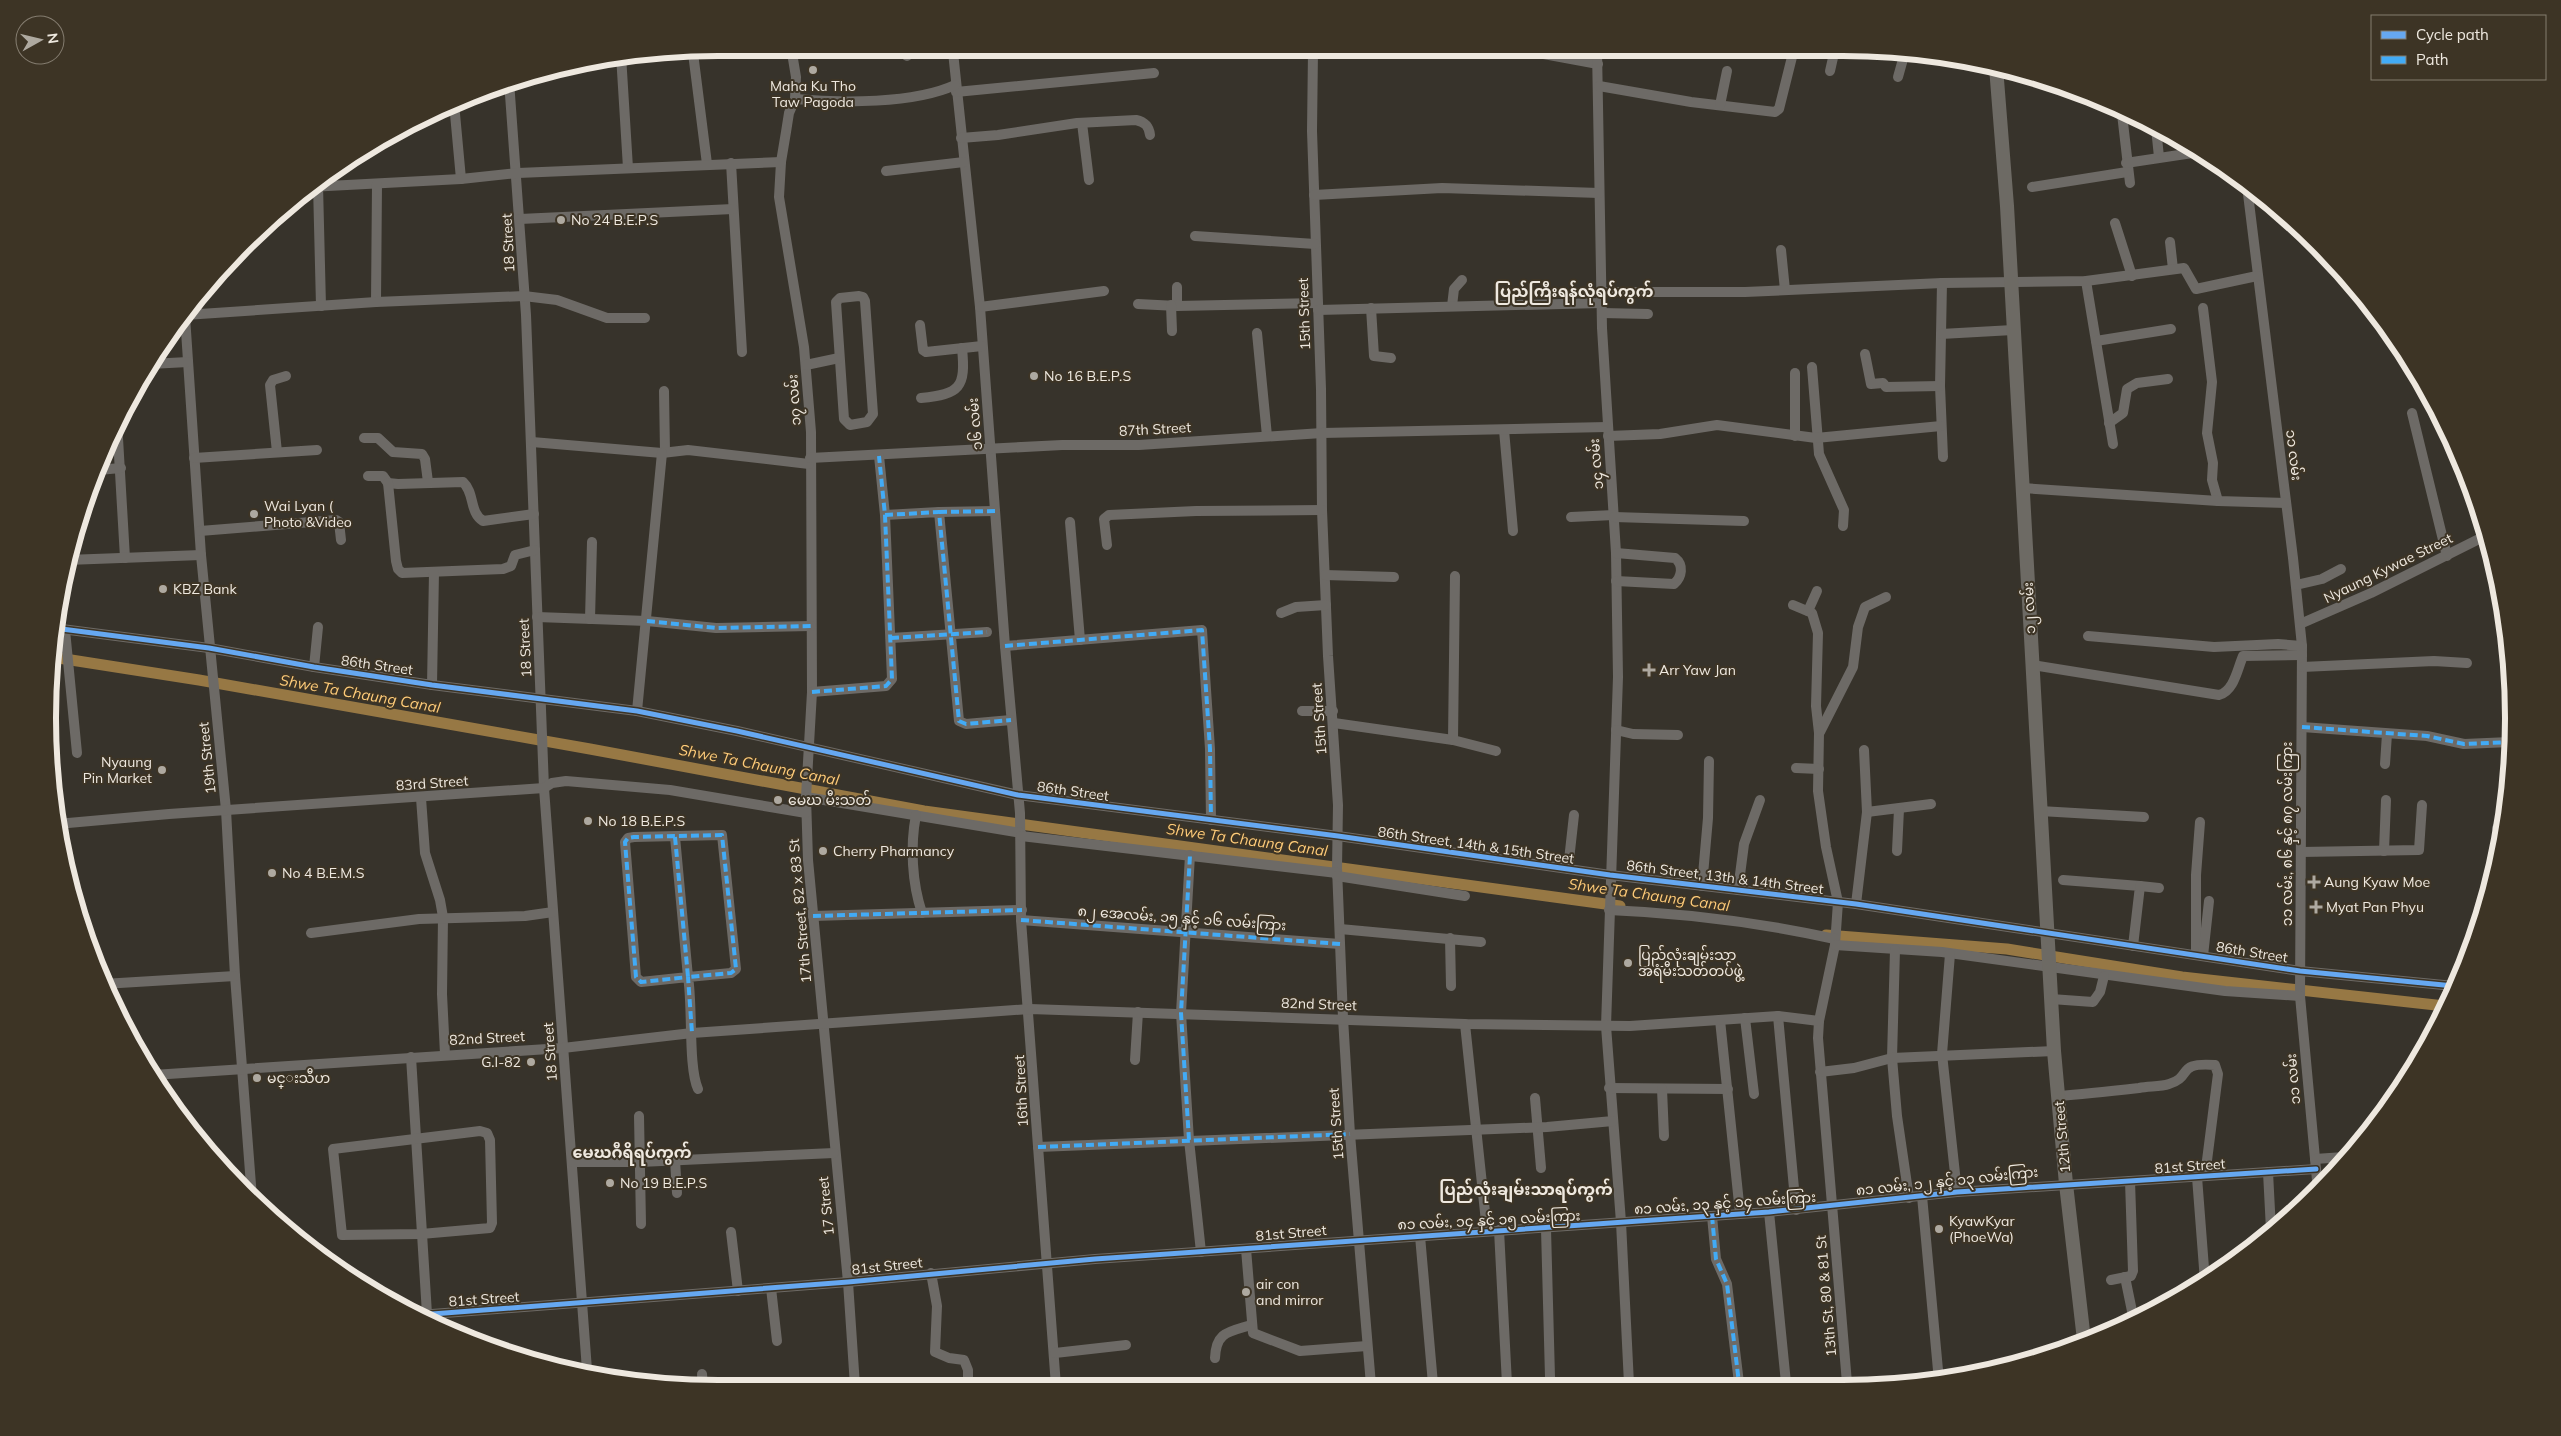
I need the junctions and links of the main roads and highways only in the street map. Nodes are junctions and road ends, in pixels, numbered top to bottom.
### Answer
1 (1997, 75) edge
2 (2047, 934) joint
3 (2083, 1334) edge

1 - 2 main road, ၁၂ လမ်း
2 - 3 main road, 12th Street

